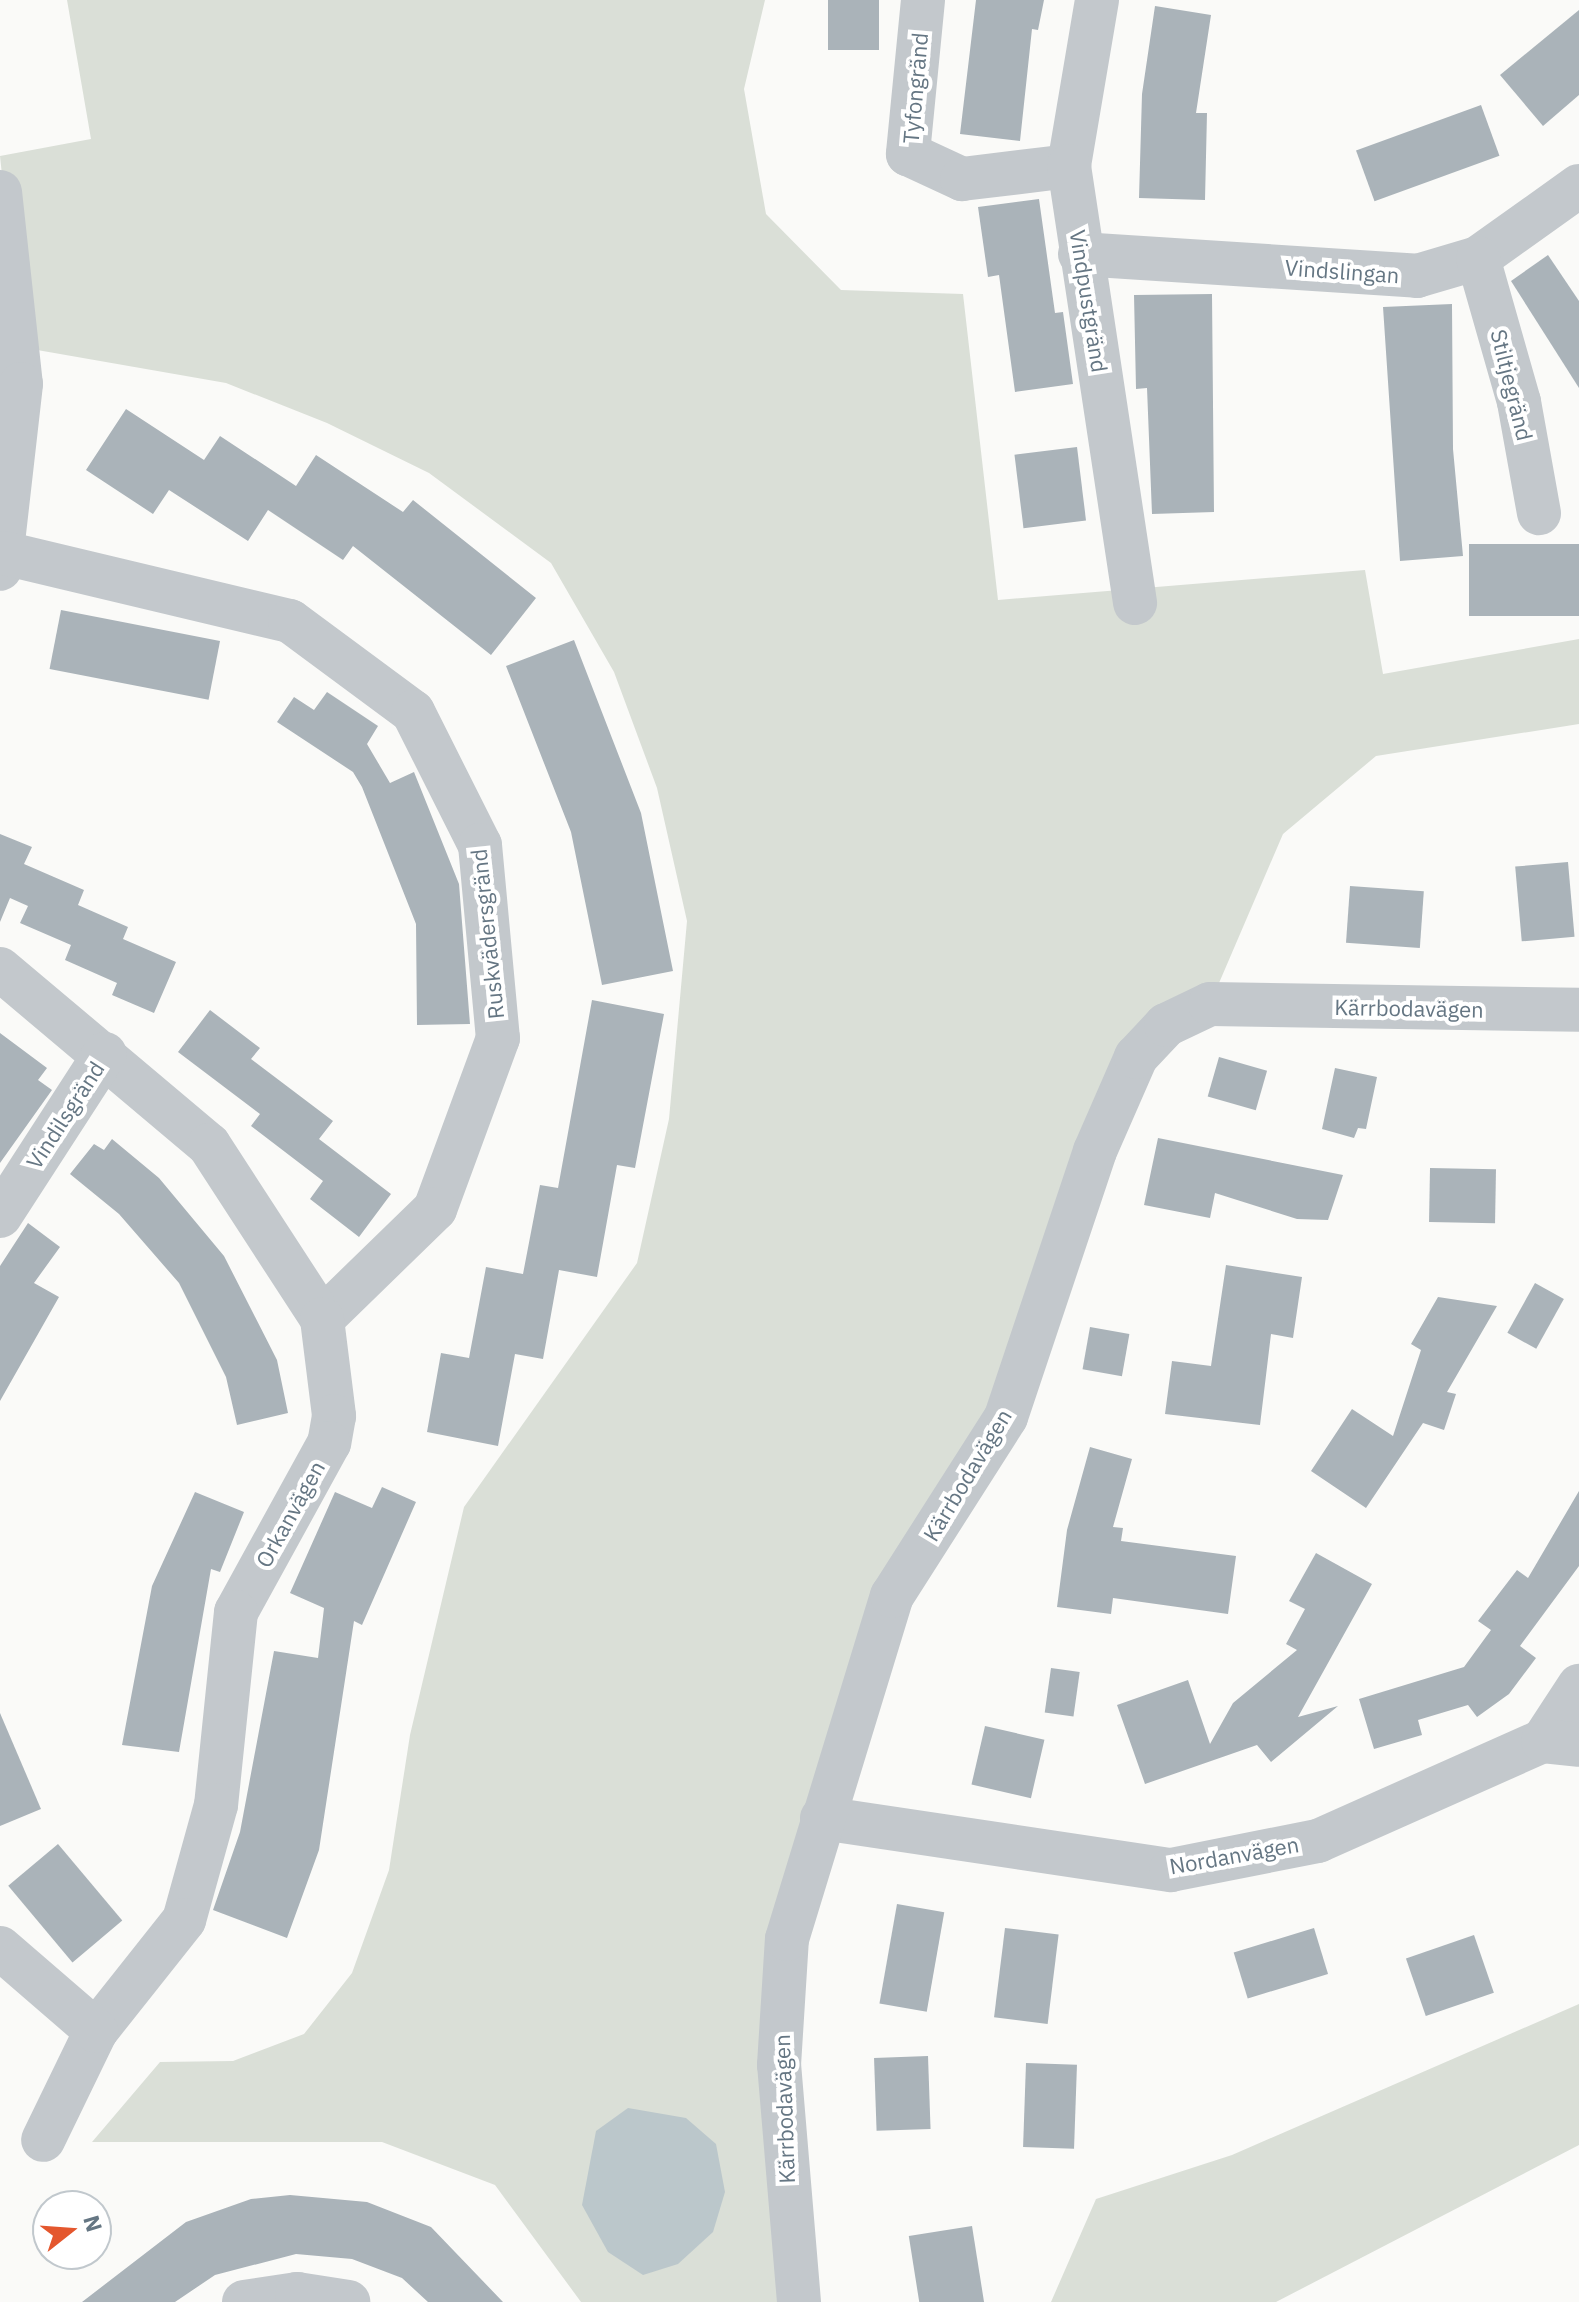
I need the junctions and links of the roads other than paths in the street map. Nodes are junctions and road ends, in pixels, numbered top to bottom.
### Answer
1 (923, 0) edge
2 (1097, 0) edge
3 (1069, 166) junction
4 (0, 192) edge
5 (1573, 205) edge
6 (1080, 254) junction
7 (1478, 258) junction
8 (1539, 513) dead end
9 (2, 561) edge
10 (1135, 603) dead end
11 (0, 969) edge
12 (1579, 1010) edge
13 (105, 1054) junction
14 (0, 1216) edge
15 (322, 1319) junction
16 (1579, 1686) edge
17 (1561, 1743) edge
18 (822, 1818) junction
19 (0, 1948) edge
20 (96, 2031) junction
21 (43, 2140) dead end
22 (244, 2302) edge
23 (348, 2302) edge
24 (799, 2302) edge

1 - 3 street, Tyfongränd
2 - 3 street, Vindpustgränd
3 - 6 street, Vindpustgränd
4 - 9 street
5 - 7 street, Vindslingan
6 - 7 street, Vindslingan
6 - 10 street, Vindpustgränd
7 - 8 street, Stiltjegränd
9 - 15 street, Ruskvädersgränd
11 - 13 street, Orkanvägen
12 - 18 street, Kärrbodavägen
13 - 14 street, Vindilsgränd
13 - 15 street, Orkanvägen
15 - 20 street, Orkanvägen
16 - 17 street
17 - 18 street, Nordanvägen
18 - 24 street, Kärrbodavägen
19 - 20 street
20 - 21 street, Orkanvägen
22 - 23 street

